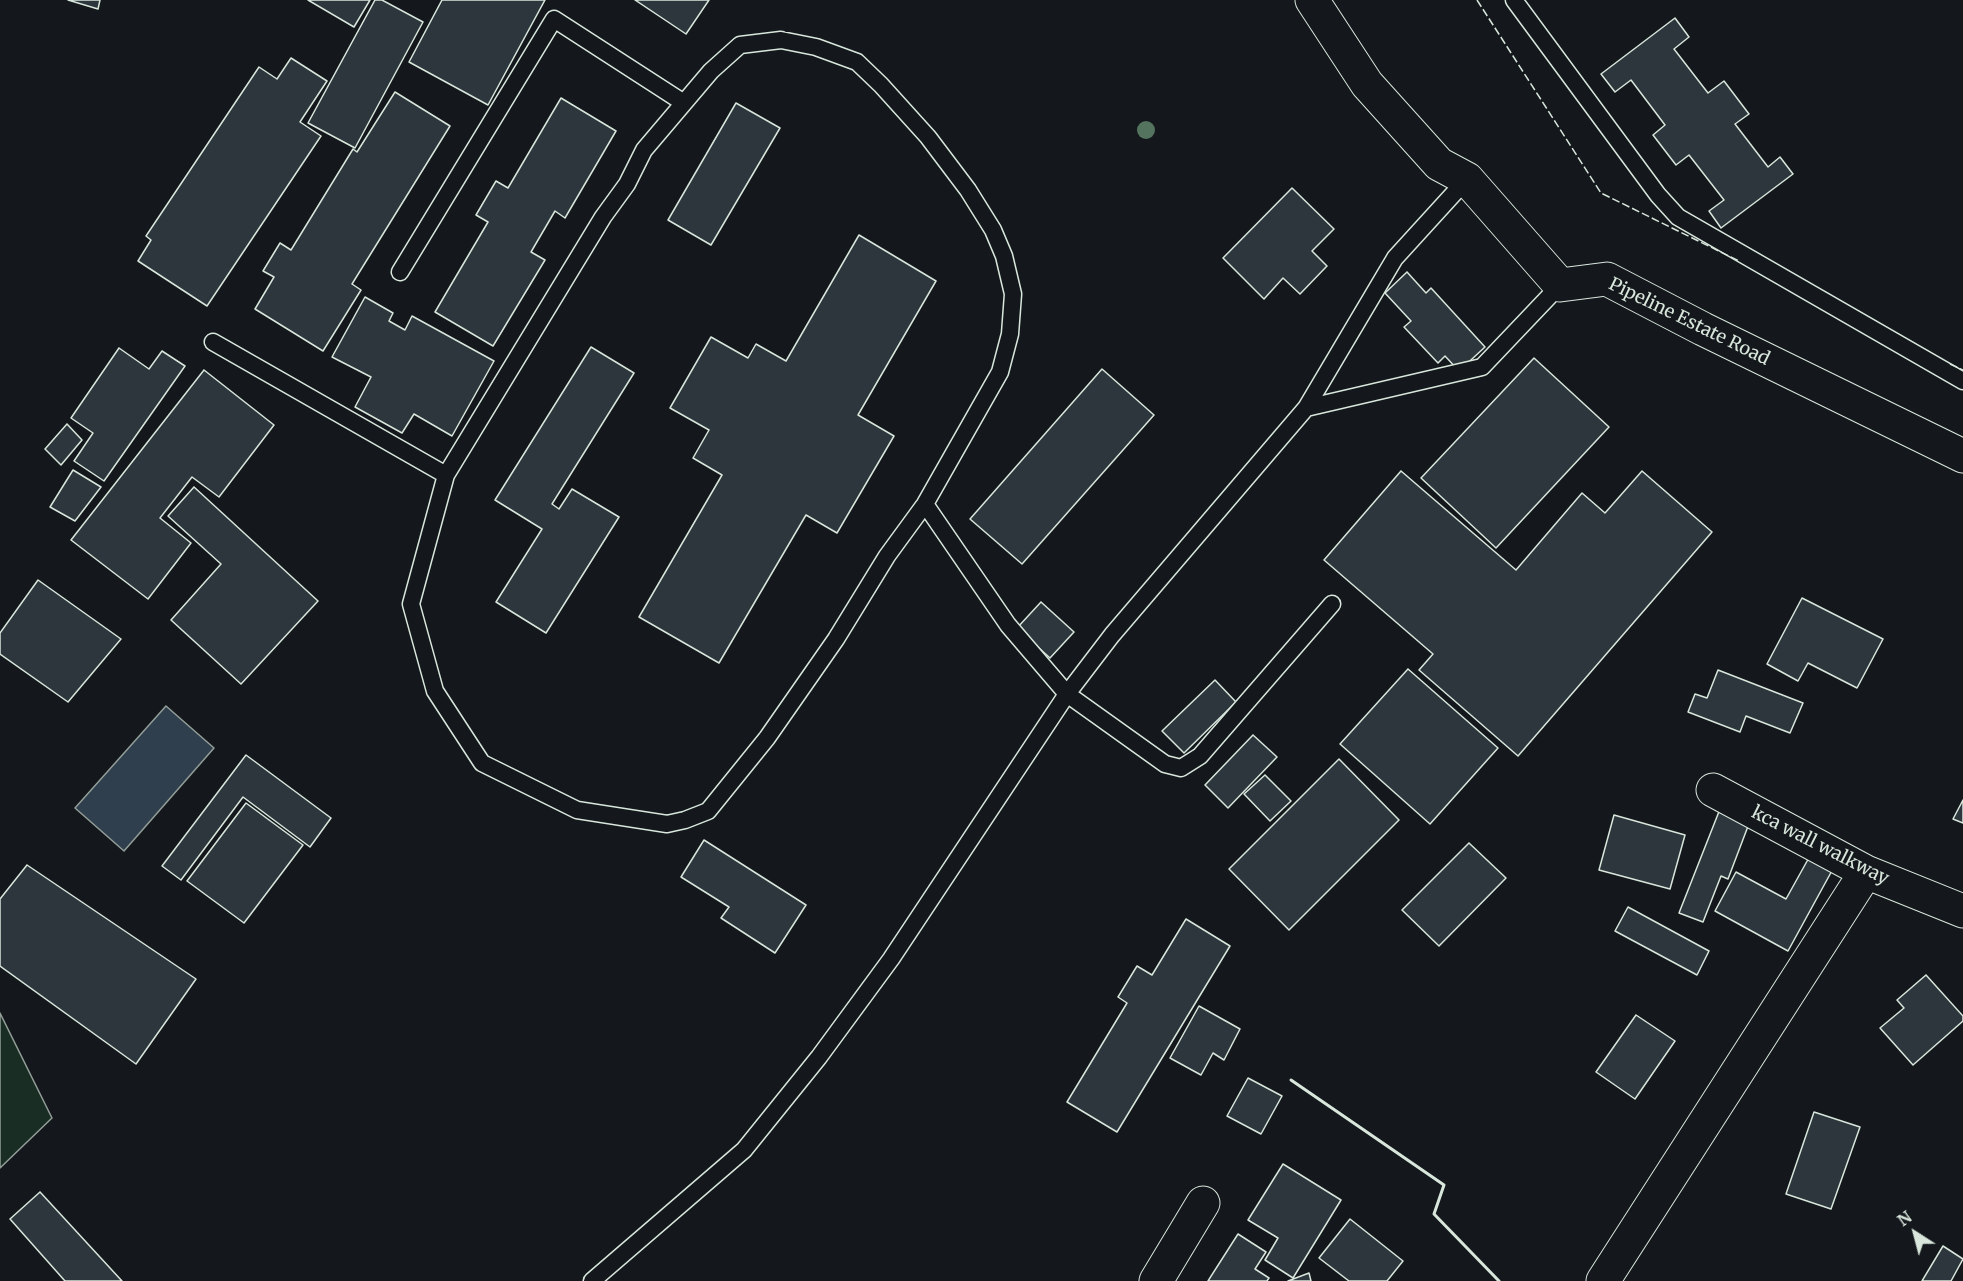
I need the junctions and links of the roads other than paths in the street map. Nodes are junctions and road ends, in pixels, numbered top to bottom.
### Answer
1 (1312, 0) edge
2 (1514, 0) edge
3 (684, 103) junction
4 (1467, 178) junction
5 (400, 272) dead end
6 (1560, 285) junction
7 (213, 342) dead end
8 (1963, 381) edge
9 (1305, 408) junction
10 (1963, 456) edge
11 (446, 475) junction
12 (925, 504) junction
13 (1332, 604) dead end
14 (1067, 694) junction
15 (1713, 790) dead end
16 (1866, 872) junction
17 (1963, 912) edge
18 (1203, 1203) dead end
19 (592, 1281) edge
20 (1156, 1281) edge
21 (1604, 1281) edge

1 - 4 street
2 - 8 lane
3 - 5 lane
3 - 11 lane
3 - 12 lane
4 - 6 street
4 - 9 lane
6 - 9 lane
6 - 10 street, Pipeline Estate Road
7 - 11 lane
9 - 14 lane
11 - 12 lane
12 - 14 lane
13 - 14 lane
14 - 19 lane
15 - 16 street, kca wall walkway
16 - 17 street, kca wall walkway
16 - 21 street
18 - 20 street

